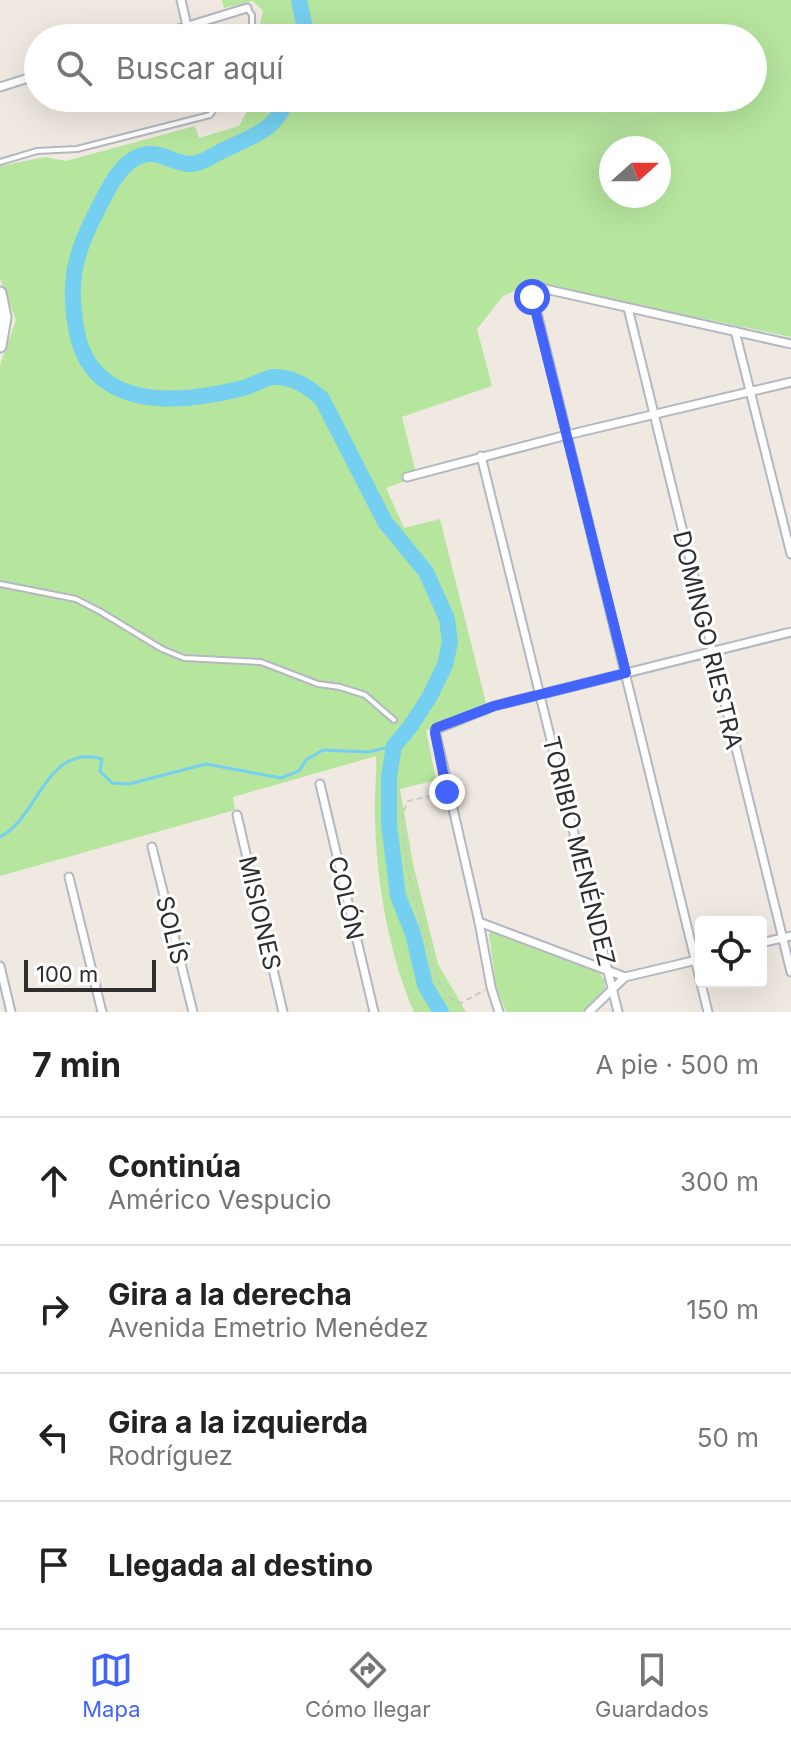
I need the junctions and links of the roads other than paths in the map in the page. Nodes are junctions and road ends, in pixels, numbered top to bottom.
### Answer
1 (181, 0) edge
2 (247, 8) joint
3 (187, 24) edge
4 (194, 24) edge
5 (252, 24) edge
6 (24, 79) edge
7 (0, 87) edge
8 (212, 112) edge
9 (0, 162) edge
10 (0, 293) edge
11 (628, 308) junction
12 (735, 331) junction
13 (2, 342) edge
14 (791, 344) edge
15 (791, 382) edge
16 (749, 392) junction
17 (652, 415) junction
18 (567, 435) junction
19 (481, 456) junction
20 (407, 477) dead end
21 (791, 554) edge
22 (0, 584) edge
23 (791, 632) edge
24 (711, 653) junction
25 (626, 673) junction
26 (540, 695) junction
27 (394, 720) dead end
28 (320, 784) dead end
29 (237, 815) dead end
30 (152, 847) dead end
31 (69, 877) dead end
32 (479, 922) junction
33 (786, 937) edge
34 (695, 947) edge
35 (695, 960) edge
36 (0, 966) edge
37 (608, 971) junction
38 (791, 972) edge
39 (625, 977) junction
40 (612, 988) junction
41 (703, 988) edge
42 (11, 1012) edge
43 (102, 1012) edge
44 (193, 1012) edge
45 (283, 1012) edge
46 (374, 1012) edge
47 (499, 1012) edge
48 (589, 1012) edge
49 (618, 1012) edge
50 (708, 1012) edge

1 - 3 street
2 - 4 street
2 - 5 lane
6 - 7 street
8 - 9 lane
10 - 13 street
11 - 12 street
11 - 17 street, DOMINGO RIESTRA
11 - 18 street
12 - 14 street
12 - 16 street
15 - 16 street
16 - 17 street
16 - 21 street
17 - 18 street
17 - 24 street, DOMINGO RIESTRA
18 - 19 street
18 - 25 street
19 - 20 street
19 - 26 street, TORIBIO MENÉNDEZ
22 - 27 lane
23 - 24 street
24 - 25 street
24 - 33 street, DOMINGO RIESTRA
25 - 26 street
25 - 34 street
26 - 32 street
26 - 37 street, TORIBIO MENÉNDEZ
28 - 46 street, COLÓN
29 - 45 street, MISIONES
30 - 44 street, SOLÍS
31 - 43 street
32 - 37 street
32 - 47 street
33 - 38 street, DOMINGO RIESTRA
35 - 39 street
36 - 42 street
37 - 39 street
37 - 40 street, TORIBIO MENÉNDEZ
39 - 40 street
40 - 48 street
40 - 49 street, TORIBIO MENÉNDEZ
41 - 50 street

